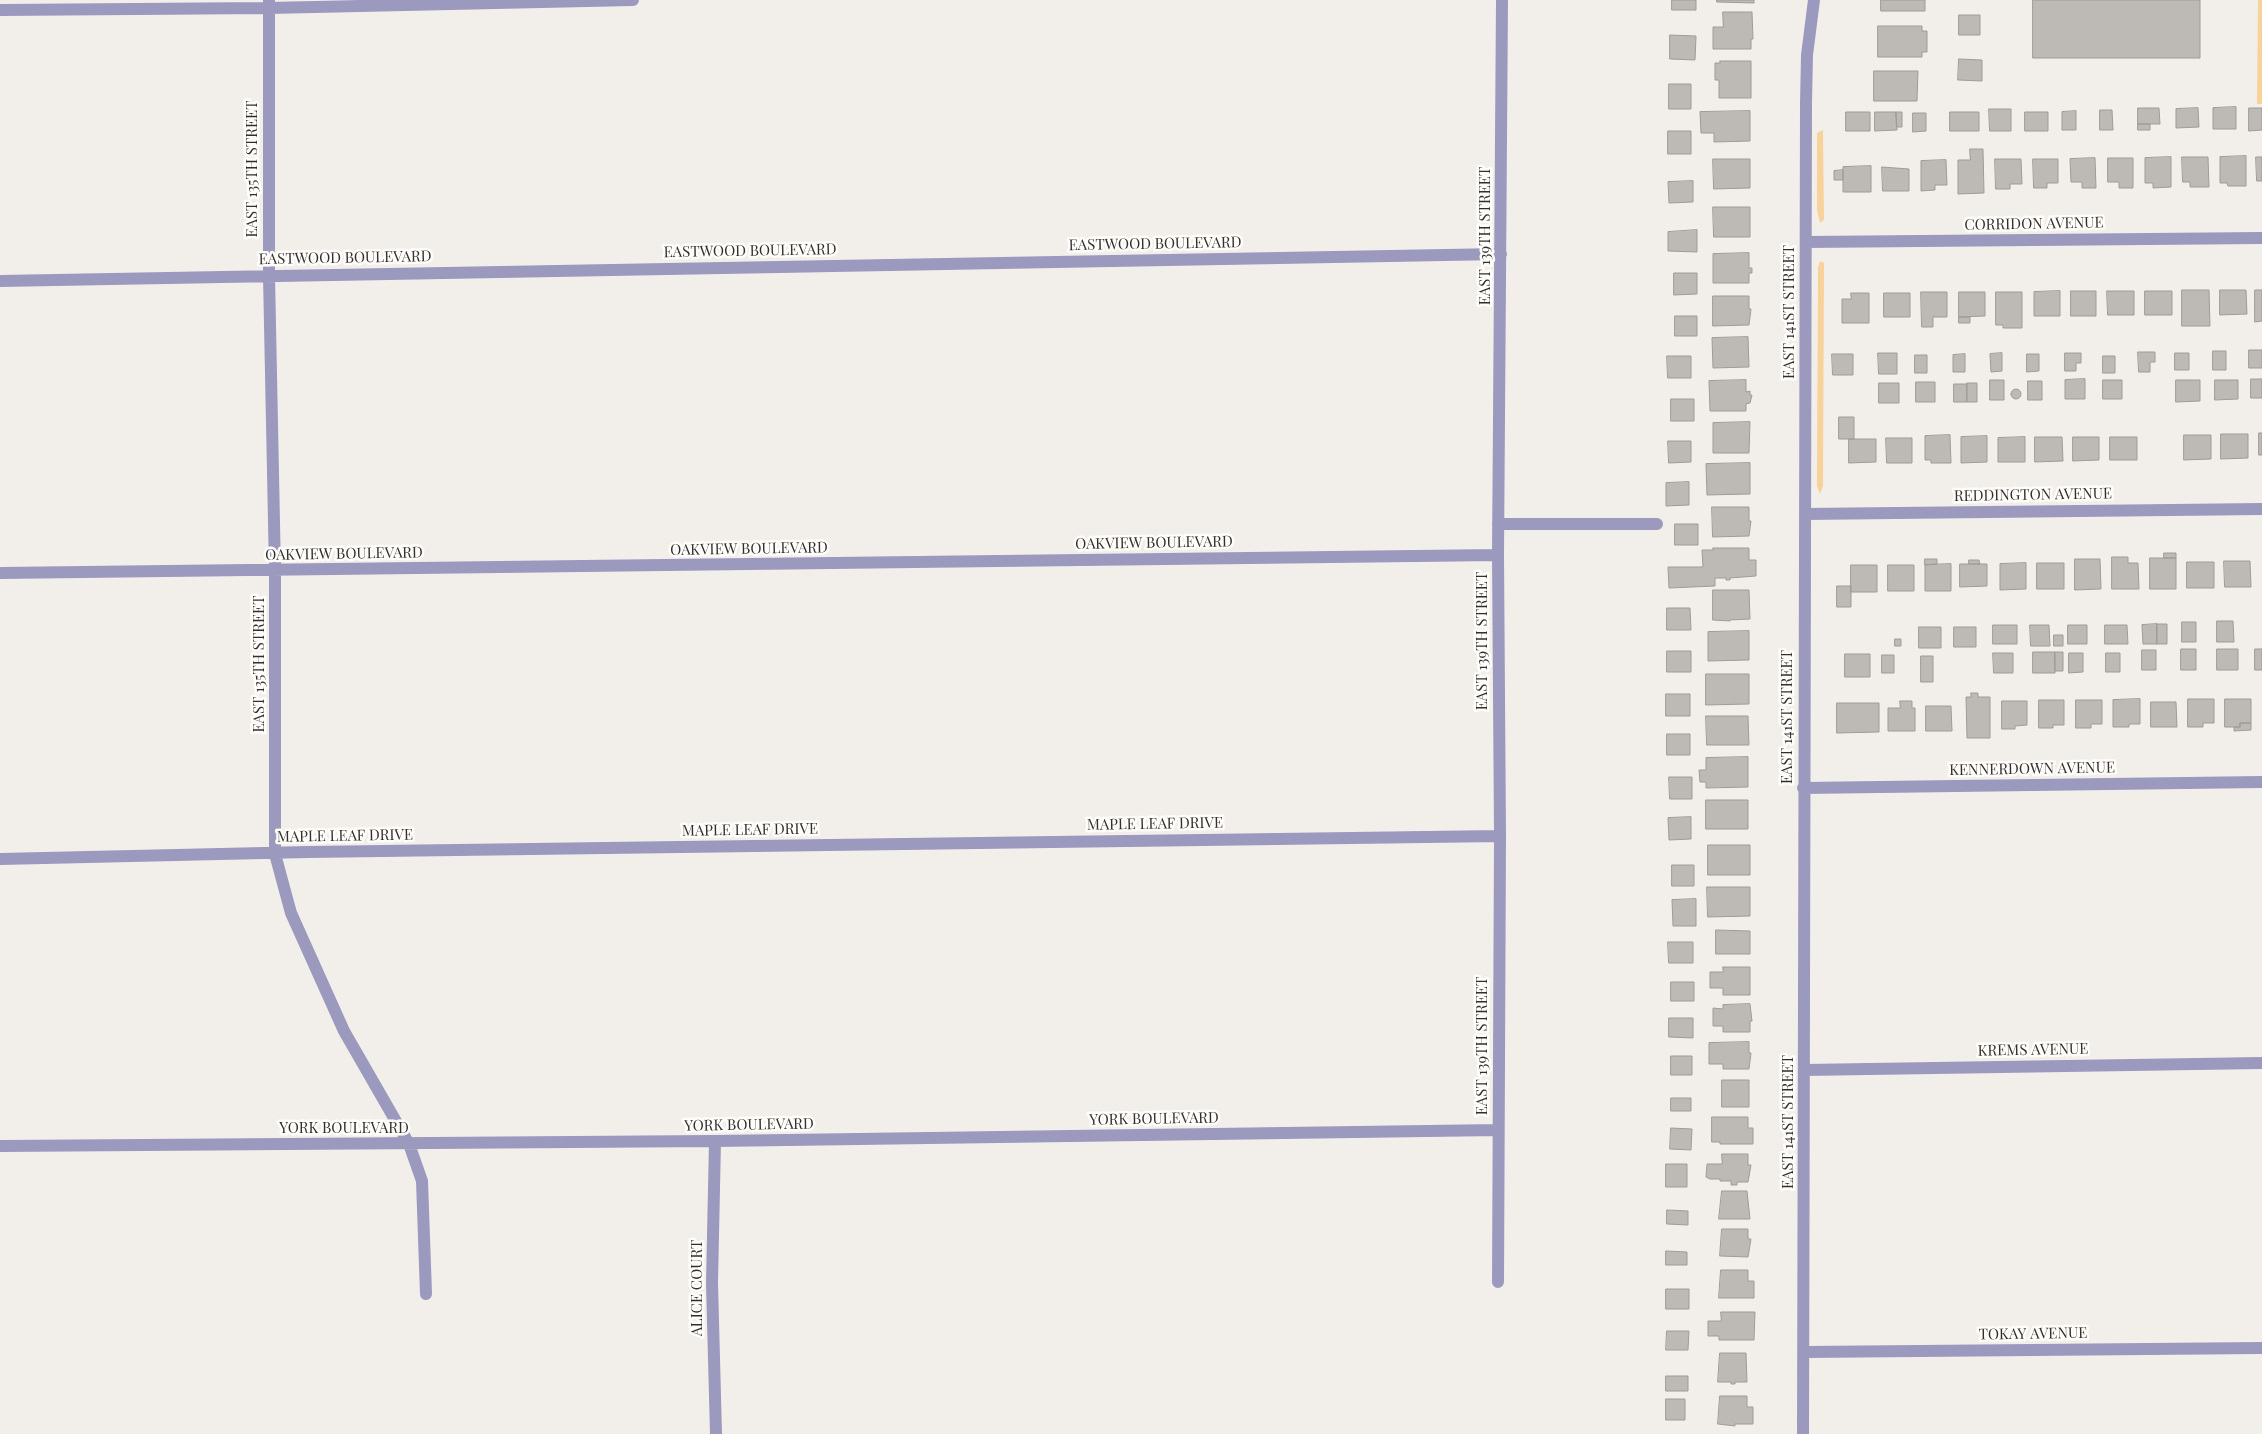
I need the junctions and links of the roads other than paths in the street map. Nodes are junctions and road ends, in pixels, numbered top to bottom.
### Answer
1 (633, 0) edge
2 (1502, 0) edge
3 (1814, 0) edge
4 (269, 4) edge
5 (0, 10) edge
6 (2262, 238) edge
7 (1806, 242) junction
8 (1501, 254) junction
9 (269, 276) junction
10 (0, 281) edge
11 (2262, 509) edge
12 (1804, 514) junction
13 (1498, 524) junction
14 (1657, 524) dead end
15 (1498, 555) junction
16 (275, 571) junction
17 (0, 573) edge
18 (2262, 782) edge
19 (1803, 788) junction
20 (1500, 836) junction
21 (275, 854) junction
22 (0, 859) edge
23 (2262, 1063) edge
24 (1804, 1070) junction
25 (1498, 1130) junction
26 (715, 1141) junction
27 (409, 1144) junction
28 (0, 1146) edge
29 (1498, 1282) dead end
30 (426, 1294) dead end
31 (2262, 1348) edge
32 (1804, 1352) junction
33 (716, 1434) edge
34 (1803, 1434) edge

1 - 4 street
2 - 8 street, EAST 139TH STREET
3 - 7 street, EAST 141ST STREET
4 - 5 street
4 - 9 street, EAST 135TH STREET
6 - 7 street, CORRIDON AVENUE
7 - 12 street, EAST 141ST STREET
8 - 9 street, EASTWOOD BOULEVARD
8 - 13 street, EAST 139TH STREET
9 - 10 street, EASTWOOD BOULEVARD
9 - 16 street, EAST 135TH STREET
11 - 12 street, REDDINGTON AVENUE
12 - 19 street, EAST 141ST STREET
13 - 14 street
13 - 15 street, EAST 139TH STREET
15 - 16 street, OAKVIEW BOULEVARD
15 - 20 street, EAST 139TH STREET
16 - 17 street, OAKVIEW BOULEVARD
16 - 21 street, EAST 135TH STREET
18 - 19 street, KENNERDOWN AVENUE
19 - 24 street, EAST 141ST STREET
20 - 21 street, MAPLE LEAF DRIVE
20 - 25 street, EAST 139TH STREET
21 - 22 street, MAPLE LEAF DRIVE
21 - 27 street, EAST 135TH STREET
23 - 24 street, KREMS AVENUE
24 - 32 street, EAST 141ST STREET
25 - 26 street, YORK BOULEVARD
25 - 29 street, EAST 139TH STREET
26 - 27 street, YORK BOULEVARD
26 - 33 street, ALICE COURT
27 - 28 street, YORK BOULEVARD
27 - 30 street, EAST 135TH STREET
31 - 32 street, TOKAY AVENUE
32 - 34 street, EAST 141ST STREET

